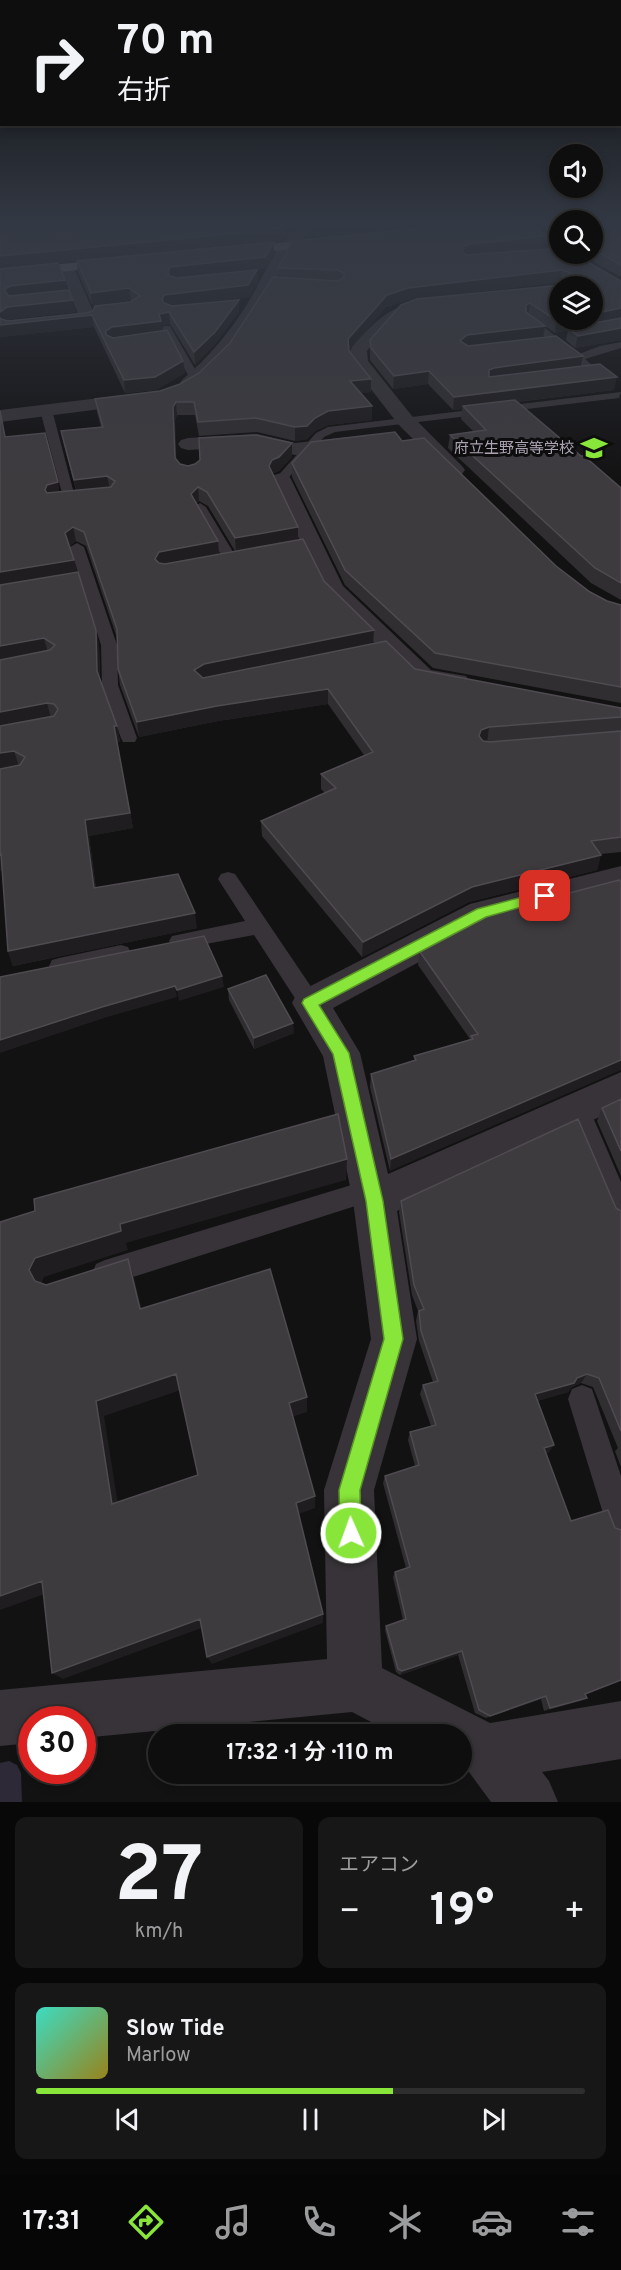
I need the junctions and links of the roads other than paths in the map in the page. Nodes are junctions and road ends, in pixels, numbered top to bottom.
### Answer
1 (86, 309) edge
2 (250, 309) edge
3 (402, 309) edge
4 (529, 320) edge
5 (32, 324) edge
6 (166, 334) edge
7 (559, 339) junction
8 (536, 345) edge
9 (621, 345) edge
10 (578, 358) junction
11 (199, 375) junction
12 (572, 375) edge
13 (619, 395) dead end
14 (45, 410) junction
15 (0, 416) edge
16 (405, 420) junction
17 (420, 435) junction
18 (188, 445) dead end
19 (308, 448) junction
20 (282, 479) joint
21 (471, 485) edge
22 (56, 503) edge
23 (200, 507) edge
24 (77, 547) dead end
25 (232, 560) edge
26 (481, 687) edge
27 (129, 738) dead end
28 (621, 878) edge
29 (228, 879) dead end
30 (259, 926) junction
31 (44, 969) edge
32 (310, 1003) junction
33 (621, 1089) edge
34 (578, 1108) junction
35 (373, 1195) junction
36 (621, 1211) edge
37 (77, 1281) edge
38 (582, 1399) dead end
39 (621, 1523) edge
40 (355, 1684) junction
41 (0, 1718) edge
42 (433, 1724) edge
43 (621, 1730) edge
44 (472, 1742) edge
45 (472, 1746) edge
46 (528, 1802) edge

1 - 5 street
2 - 11 street
3 - 16 street
4 - 7 lane
6 - 11 lane
7 - 8 lane
7 - 10 lane
9 - 10 lane
10 - 12 lane
11 - 14 street
13 - 16 lane
14 - 15 street
14 - 22 lane
16 - 17 street
16 - 19 lane
17 - 19 street
17 - 21 street
18 - 19 street
19 - 20 lane
20 - 26 street
23 - 25 lane
24 - 27 lane
28 - 32 street
29 - 30 lane
30 - 31 lane
30 - 32 lane
32 - 35 street
33 - 34 street
34 - 35 street
34 - 36 lane
35 - 37 lane
35 - 40 street
38 - 39 lane
40 - 41 street
40 - 42 street
43 - 44 street
45 - 46 street

